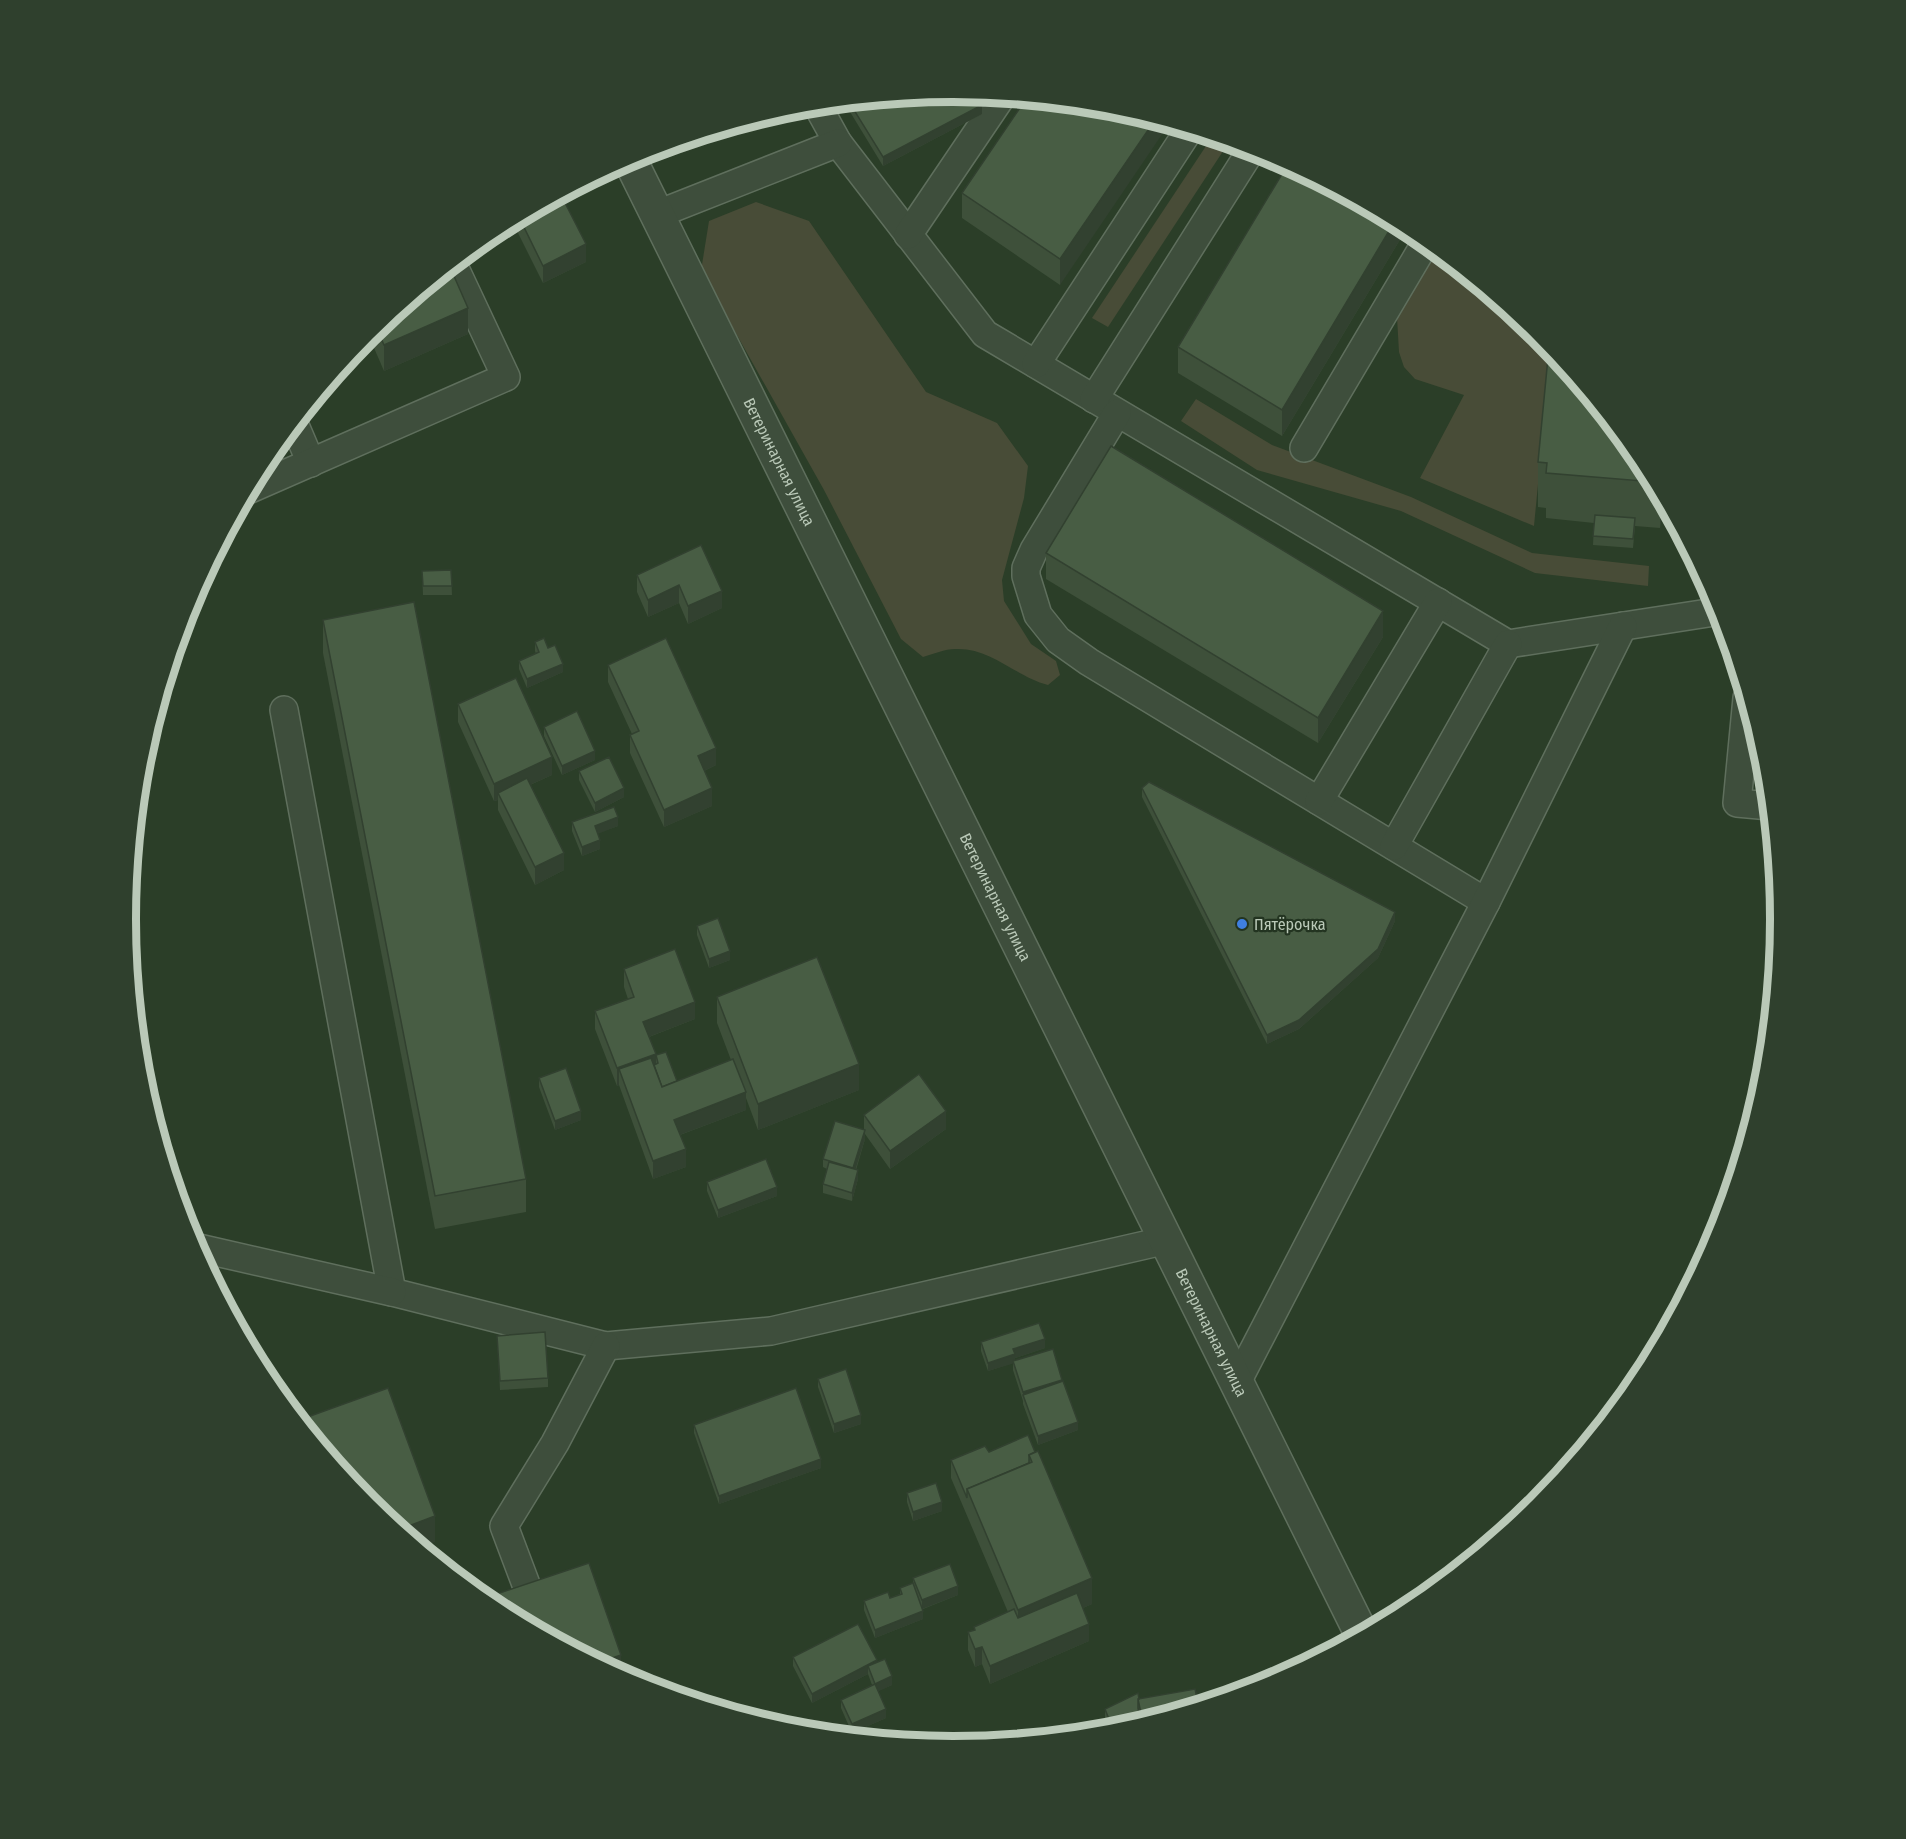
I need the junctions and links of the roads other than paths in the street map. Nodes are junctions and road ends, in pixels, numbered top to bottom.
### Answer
1 (997, 104) edge
2 (821, 113) edge
3 (1185, 136) edge
4 (837, 143) junction
5 (1247, 157) edge
6 (634, 167) edge
7 (658, 214) junction
8 (908, 235) junction
9 (1421, 250) edge
10 (456, 270) edge
11 (1036, 364) junction
12 (1094, 399) junction
13 (1118, 413) junction
14 (297, 431) edge
15 (1304, 448) dead end
16 (311, 463) junction
17 (261, 484) edge
18 (1438, 602) junction
19 (1710, 613) edge
20 (1623, 626) junction
21 (1508, 644) junction
22 (284, 710) dead end
23 (1745, 717) edge
24 (1319, 801) junction
25 (1763, 805) edge
26 (1394, 846) junction
27 (1486, 902) junction
28 (1167, 1240) junction
29 (205, 1249) edge
30 (392, 1292) junction
31 (606, 1346) junction
32 (1237, 1382) junction
33 (527, 1587) edge
34 (1359, 1629) edge

1 - 8 lane
2 - 4 lane
3 - 11 lane
4 - 7 lane
4 - 8 lane
5 - 12 lane
6 - 7 street, Ветеринарная улица
7 - 28 street, Ветеринарная улица
8 - 11 lane
9 - 15 lane
10 - 16 lane
11 - 12 lane
12 - 13 lane
13 - 18 lane
13 - 24 lane
14 - 16 lane
16 - 17 lane
18 - 21 lane
18 - 24 lane
19 - 20 lane
20 - 21 lane
20 - 27 lane
21 - 26 lane
22 - 30 lane
23 - 25 lane
24 - 26 lane
26 - 27 lane
27 - 32 lane
28 - 31 lane
28 - 32 street, Ветеринарная улица
29 - 30 lane
30 - 31 lane
31 - 33 lane
32 - 34 street, Ветеринарная улица

